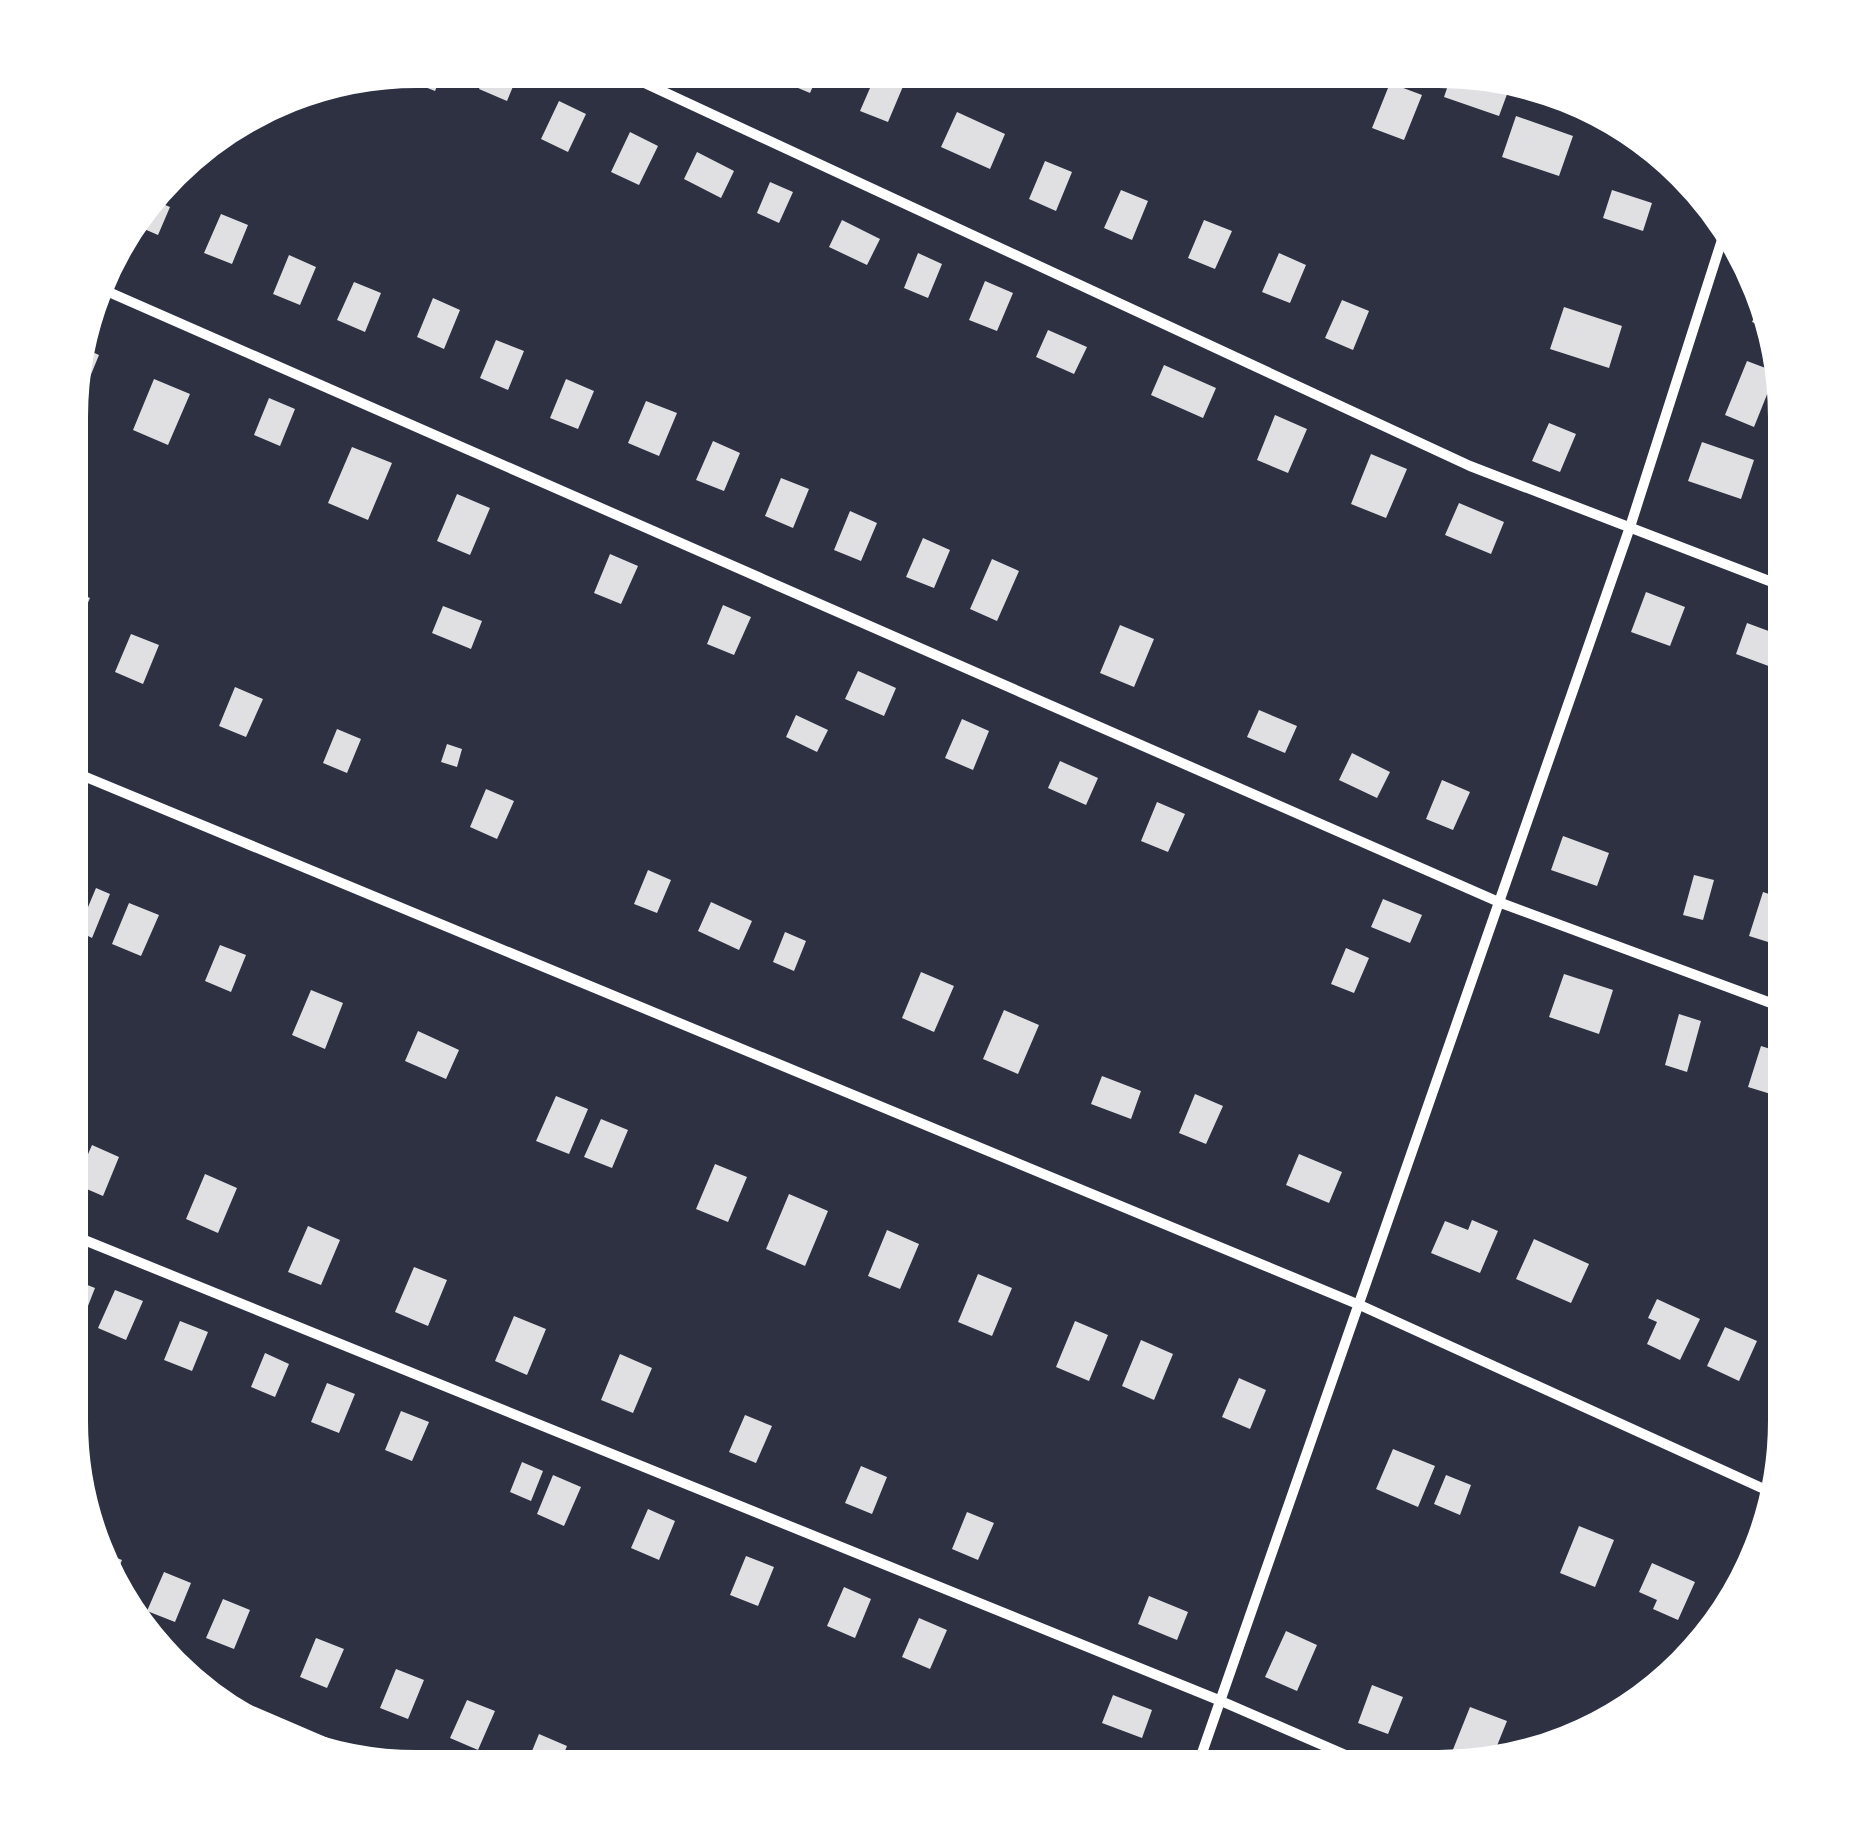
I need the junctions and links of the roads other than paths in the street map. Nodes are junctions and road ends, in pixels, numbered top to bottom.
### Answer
1 (642, 82) edge
2 (1722, 240) edge
3 (107, 291) edge
4 (1630, 527) junction
5 (1773, 582) edge
6 (82, 775) edge
7 (1501, 903) junction
8 (1773, 1004) edge
9 (83, 1238) edge
10 (1362, 1306) junction
11 (1766, 1490) edge
12 (1221, 1701) junction
13 (240, 1706) edge
14 (332, 1745) edge
15 (1201, 1756) edge
16 (1348, 1756) edge

1 - 4 street
2 - 4 street
3 - 7 street
4 - 5 street
4 - 7 street
6 - 10 street
7 - 8 street
7 - 10 street
9 - 12 street
10 - 11 street
10 - 12 street
12 - 15 street
12 - 16 street
13 - 14 street

